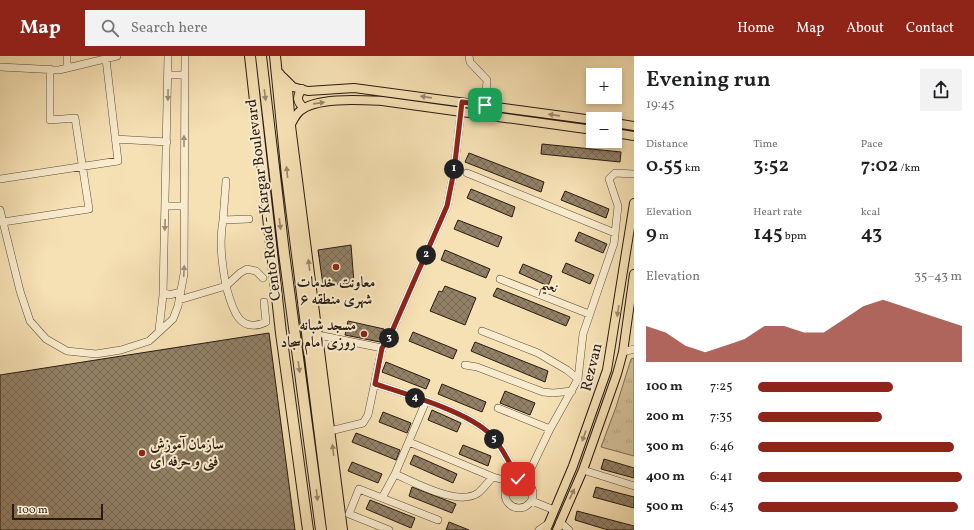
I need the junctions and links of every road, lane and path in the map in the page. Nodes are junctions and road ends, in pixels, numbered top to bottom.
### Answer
1 (67, 56) edge
2 (117, 56) edge
3 (168, 56) edge
4 (185, 56) edge
5 (250, 56) edge
6 (261, 56) edge
7 (275, 56) edge
8 (469, 56) edge
9 (106, 59) junction
10 (0, 67) edge
11 (67, 68) junction
12 (50, 69) junction
13 (277, 71) junction
14 (168, 75) junction
15 (185, 75) junction
16 (302, 89) junction
17 (462, 102) junction
18 (485, 105) junction
19 (304, 108) junction
20 (461, 112) junction
21 (586, 119) edge
22 (622, 124) edge
23 (290, 126) junction
24 (634, 126) edge
25 (586, 129) edge
26 (622, 134) edge
27 (634, 136) edge
28 (116, 139) junction
29 (167, 142) junction
30 (81, 166) junction
31 (467, 173) dead end
32 (634, 174) edge
33 (0, 179) edge
34 (226, 181) dead end
35 (634, 203) edge
36 (166, 206) junction
37 (184, 206) junction
38 (0, 210) edge
39 (249, 219) dead end
40 (222, 220) junction
41 (3, 222) junction
42 (615, 233) junction
43 (634, 274) edge
44 (263, 278) dead end
45 (500, 279) dead end
46 (622, 283) junction
47 (633, 284) edge
48 (226, 286) junction
49 (163, 292) junction
50 (181, 292) junction
51 (179, 300) junction
52 (264, 302) dead end
53 (589, 314) junction
54 (159, 330) junction
55 (482, 332) dead end
56 (318, 335) junction
57 (382, 348) junction
58 (634, 349) edge
59 (622, 352) junction
60 (465, 365) dead end
61 (578, 379) junction
62 (375, 384) junction
63 (572, 392) junction
64 (426, 401) junction
65 (498, 408) dead end
66 (550, 428) junction
67 (330, 431) junction
68 (409, 442) junction
69 (583, 470) junction
70 (394, 474) junction
71 (493, 477) junction
72 (518, 481) junction
73 (634, 486) edge
74 (382, 498) junction
75 (532, 501) junction
76 (554, 510) junction
77 (438, 520) dead end
78 (560, 522) junction
79 (548, 527) edge
80 (308, 530) edge
81 (321, 530) edge
82 (332, 530) edge
83 (342, 530) edge
84 (389, 530) edge
85 (539, 530) edge
86 (557, 530) edge
87 (569, 530) edge

1 - 11 street
2 - 9 street
3 - 14 street
4 - 15 street
5 - 80 highway
6 -> 81 highway, Cento Road - Kargar Boulevard
7 - 13 highway, Cento Road - Kargar Boulevard
8 - 18 street
9 - 11 street
9 - 28 street
10 - 12 street
11 - 12 street
12 - 30 street
13 - 16 main road
13 - 23 highway
82 -> 13 highway, Cento Road - Kargar Boulevard
14 - 15 street
14 -> 29 street
37 -> 15 street
17 -> 16 main road
16 - 19 main road
17 - 18 main road
17 - 20 street
21 -> 18 main road
19 -> 20 main road
19 - 23 main road
20 - 25 main road
20 - 57 street
22 - 24 main road
56 -> 23 highway
26 - 27 main road
28 - 29 street
28 - 30 street
29 - 36 street
30 - 33 street
30 - 41 street
31 - 42 street
32 - 42 street
34 - 40 street
35 - 46 main road, Rezvan
36 - 37 street
36 -> 49 street
50 -> 37 street
38 - 41 street
39 - 40 street
40 - 48 street
41 - 54 street
42 - 53 street
43 - 47 main road, Rezvan
44 - 48 street
45 - 53 street, نعیم
46 - 47 street
46 -> 76 main road, Rezvan
47 - 59 main road, Rezvan
48 - 51 street
48 - 52 street
49 - 50 street
49 - 54 street
50 - 51 street
51 - 54 street
53 - 61 street
55 - 61 street
56 - 57 street
56 - 67 highway
57 - 62 street
58 - 59 street
59 - 69 main road, Rezvan
60 - 63 street
61 - 63 street
62 - 64 street
62 - 67 street
63 - 66 street
64 - 68 street
64 - 72 street
65 - 66 street
66 - 72 street
83 -> 67 highway
68 - 70 street
68 - 71 street
69 - 73 street
78 -> 69 main road, Rezvan
70 - 71 street
70 - 74 street
71 - 72 street
72 - 75 street
72 - 75 street
74 - 77 street
74 - 84 street
75 - 76 street
76 - 79 main road, Rezvan
78 - 86 main road, Rezvan
78 - 87 street
79 - 85 street

